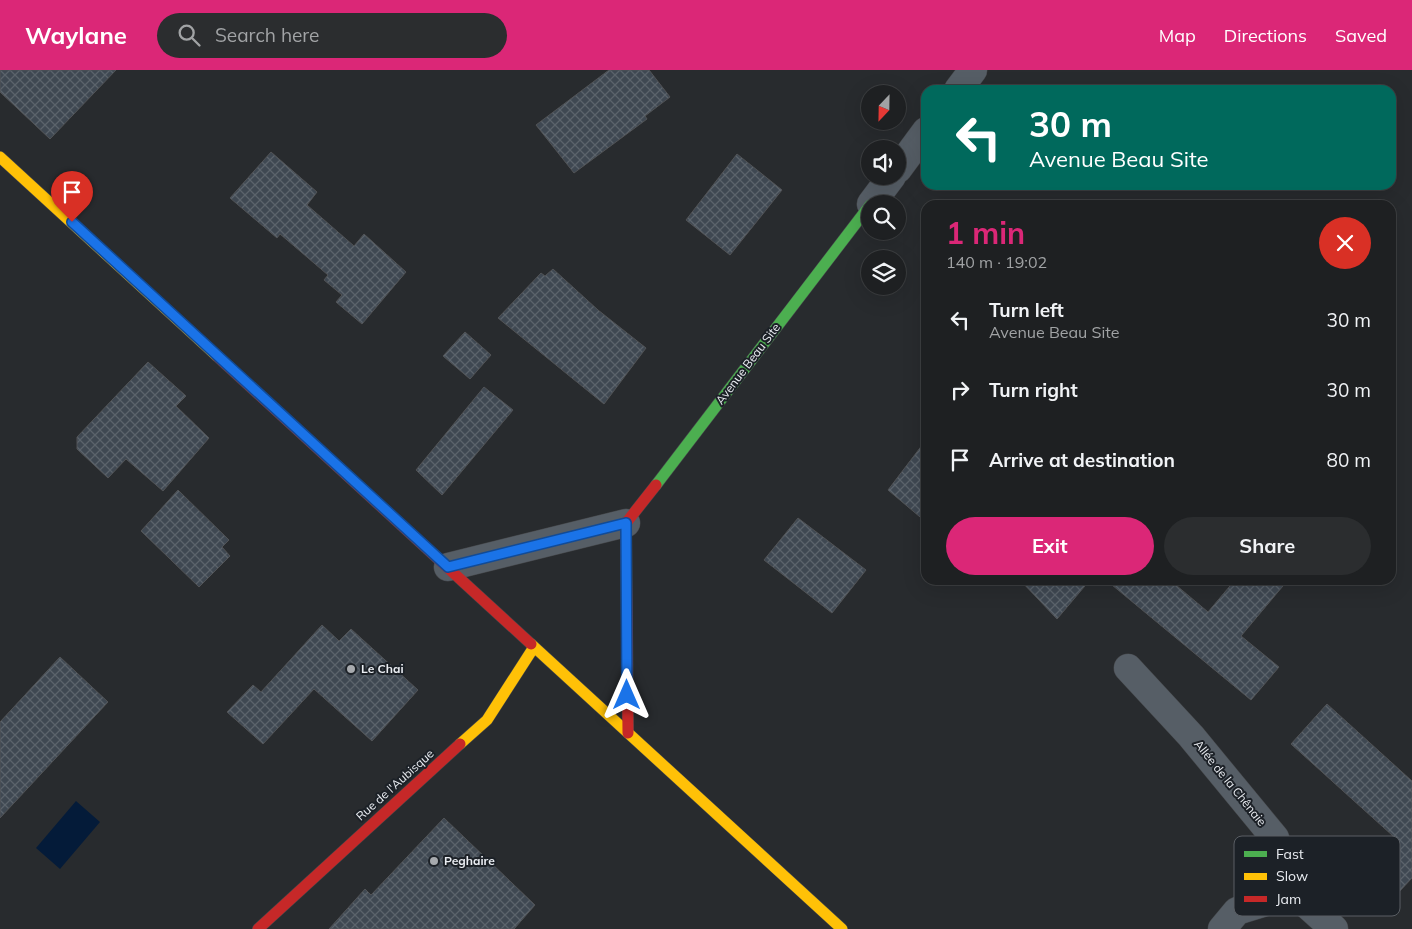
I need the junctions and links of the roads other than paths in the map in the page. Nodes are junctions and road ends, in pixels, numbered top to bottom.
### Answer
1 (973, 70) edge
2 (962, 85) edge
3 (921, 138) edge
4 (0, 157) edge
5 (906, 158) edge
6 (885, 185) edge
7 (877, 195) edge
8 (861, 216) edge
9 (626, 523) junction
10 (448, 567) junction
11 (534, 647) junction
12 (1128, 668) dead end
13 (628, 733) junction
14 (1273, 836) edge
15 (1234, 915) edge
16 (1320, 916) edge
17 (258, 929) edge
18 (842, 929) edge
19 (1222, 929) edge
20 (1334, 929) edge

1 - 2 street
3 - 5 street
4 - 10 main road
6 - 7 street, Avenue Beau Site
8 - 9 main road, Avenue Beau Site
9 - 10 street
9 - 13 main road
10 - 11 main road
11 - 13 main road
11 - 17 main road, Rue de l'Aubisque
12 - 14 street, Allée de la Chênaie
13 - 18 main road
15 - 19 street
16 - 20 street, Allée de la Chênaie

